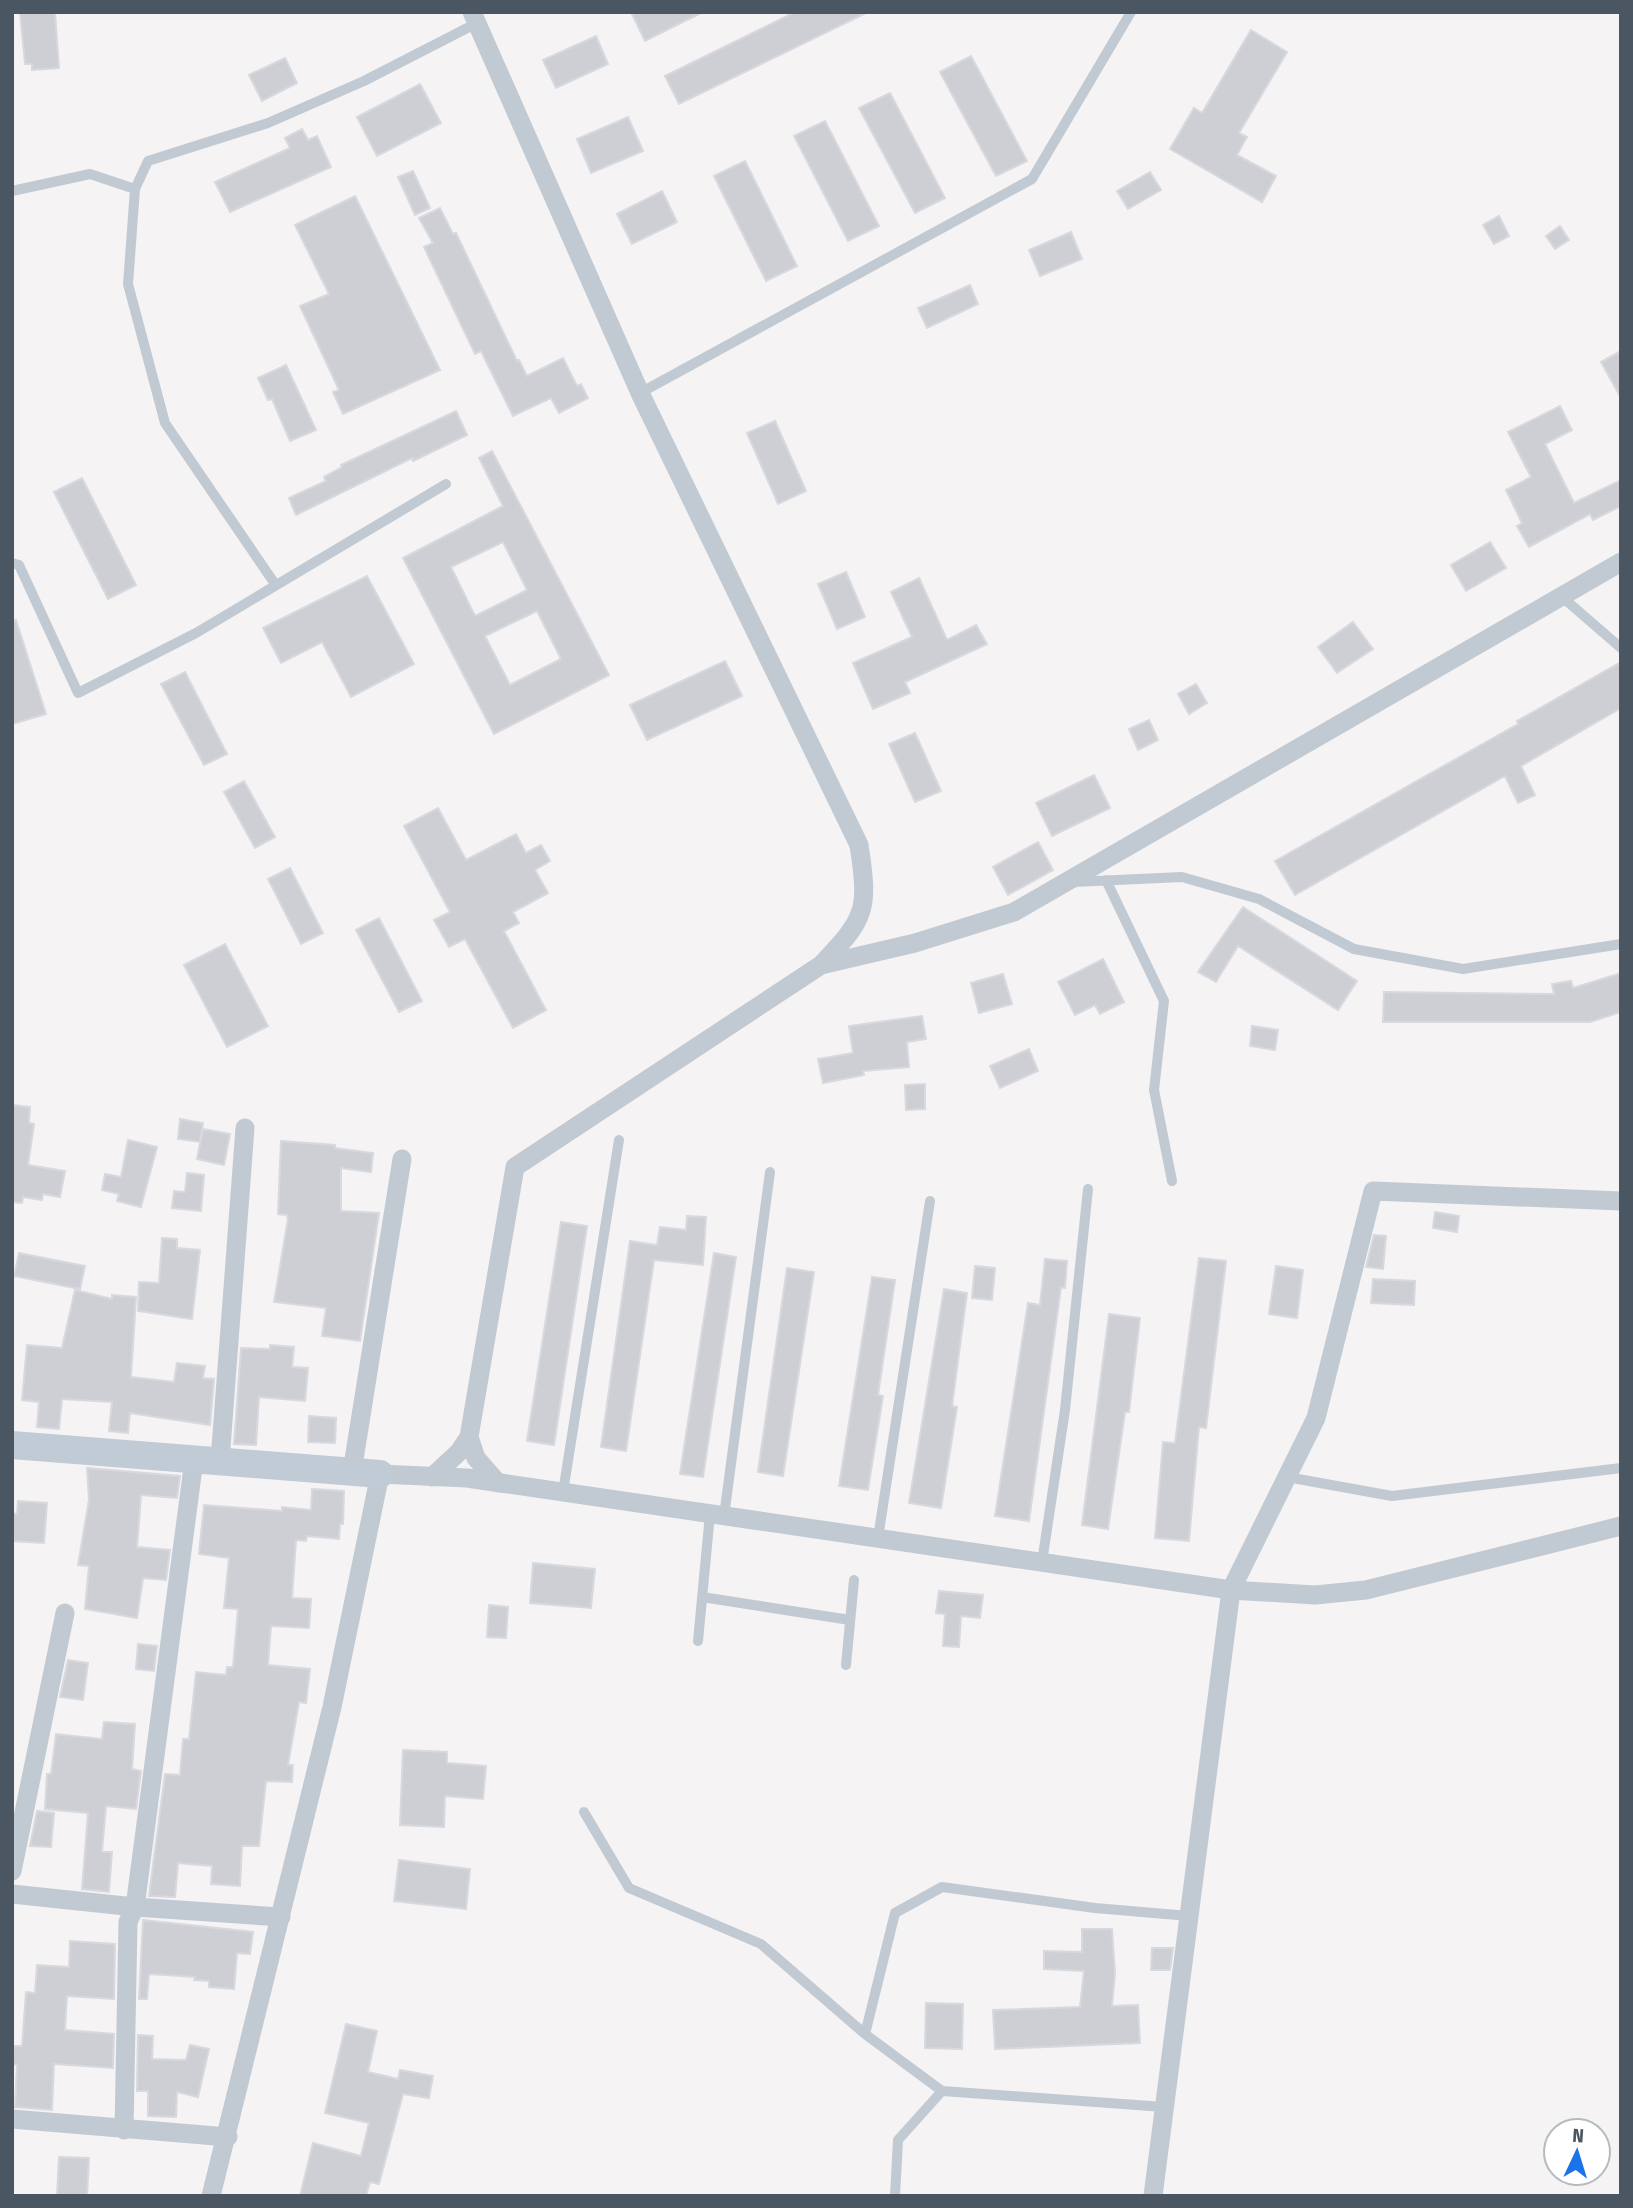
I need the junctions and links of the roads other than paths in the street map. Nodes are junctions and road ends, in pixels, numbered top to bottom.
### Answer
1 (1131, 12) edge
2 (475, 18) edge
3 (135, 189) junction
4 (12, 191) edge
5 (640, 393) junction
6 (446, 484) dead end
7 (1621, 562) edge
8 (12, 563) edge
9 (275, 584) junction
10 (1561, 596) junction
11 (1621, 648) edge
12 (1106, 880) junction
13 (1065, 882) junction
14 (1621, 944) edge
15 (821, 965) junction
16 (245, 1128) dead end
17 (619, 1140) dead end
18 (402, 1159) dead end
19 (770, 1172) dead end
20 (1172, 1181) dead end
21 (1088, 1189) dead end
22 (930, 1201) dead end
23 (1621, 1201) edge
24 (469, 1437) junction
25 (12, 1446) edge
26 (207, 1461) junction
27 (1621, 1468) edge
28 (366, 1473) junction
29 (432, 1477) junction
30 (1287, 1477) junction
31 (498, 1483) junction
32 (563, 1492) junction
33 (717, 1515) junction
34 (1621, 1526) edge
35 (878, 1538) junction
36 (1042, 1562) junction
37 (854, 1580) dead end
38 (1231, 1590) junction
39 (702, 1597) junction
40 (65, 1613) dead end
41 (850, 1620) junction
42 (698, 1641) dead end
43 (846, 1665) dead end
44 (584, 1812) dead end
45 (12, 1871) edge
46 (12, 1894) edge
47 (135, 1907) junction
48 (1189, 1916) junction
49 (281, 1917) junction
50 (865, 2035) junction
51 (942, 2091) junction
52 (1164, 2107) junction
53 (12, 2119) edge
54 (124, 2130) junction
55 (228, 2137) junction
56 (211, 2196) edge
57 (895, 2196) edge
58 (1153, 2196) edge

1 - 5 lane
2 - 3 lane
2 - 5 street
3 - 4 lane
3 - 9 lane
5 - 15 street
6 - 9 lane
7 - 10 street
8 - 9 lane
10 - 11 lane
10 - 13 street
12 - 13 lane
12 - 14 lane
12 - 20 lane
13 - 15 street
15 - 24 street
16 - 26 street
17 - 32 lane
18 - 28 street
19 - 33 lane
21 - 36 lane
22 - 35 lane
23 - 30 street
24 - 29 street
24 - 31 street
25 - 26 main road
26 - 28 main road
26 - 47 street
27 - 30 lane
28 - 29 street
28 - 49 street
29 - 31 street
30 - 38 street
31 - 32 street
32 - 33 street
33 - 35 street
33 - 39 lane
34 - 38 street
35 - 36 street
36 - 38 street
37 - 41 lane
38 - 48 street
39 - 41 lane
39 - 42 lane
40 - 45 street
41 - 43 lane
44 - 50 lane
46 - 47 street
47 - 49 street
47 - 54 street
48 - 50 lane
48 - 52 street
49 - 55 street
50 - 51 lane
51 - 52 lane
51 - 57 lane
52 - 58 street
53 - 54 street
54 - 55 street
55 - 56 street

